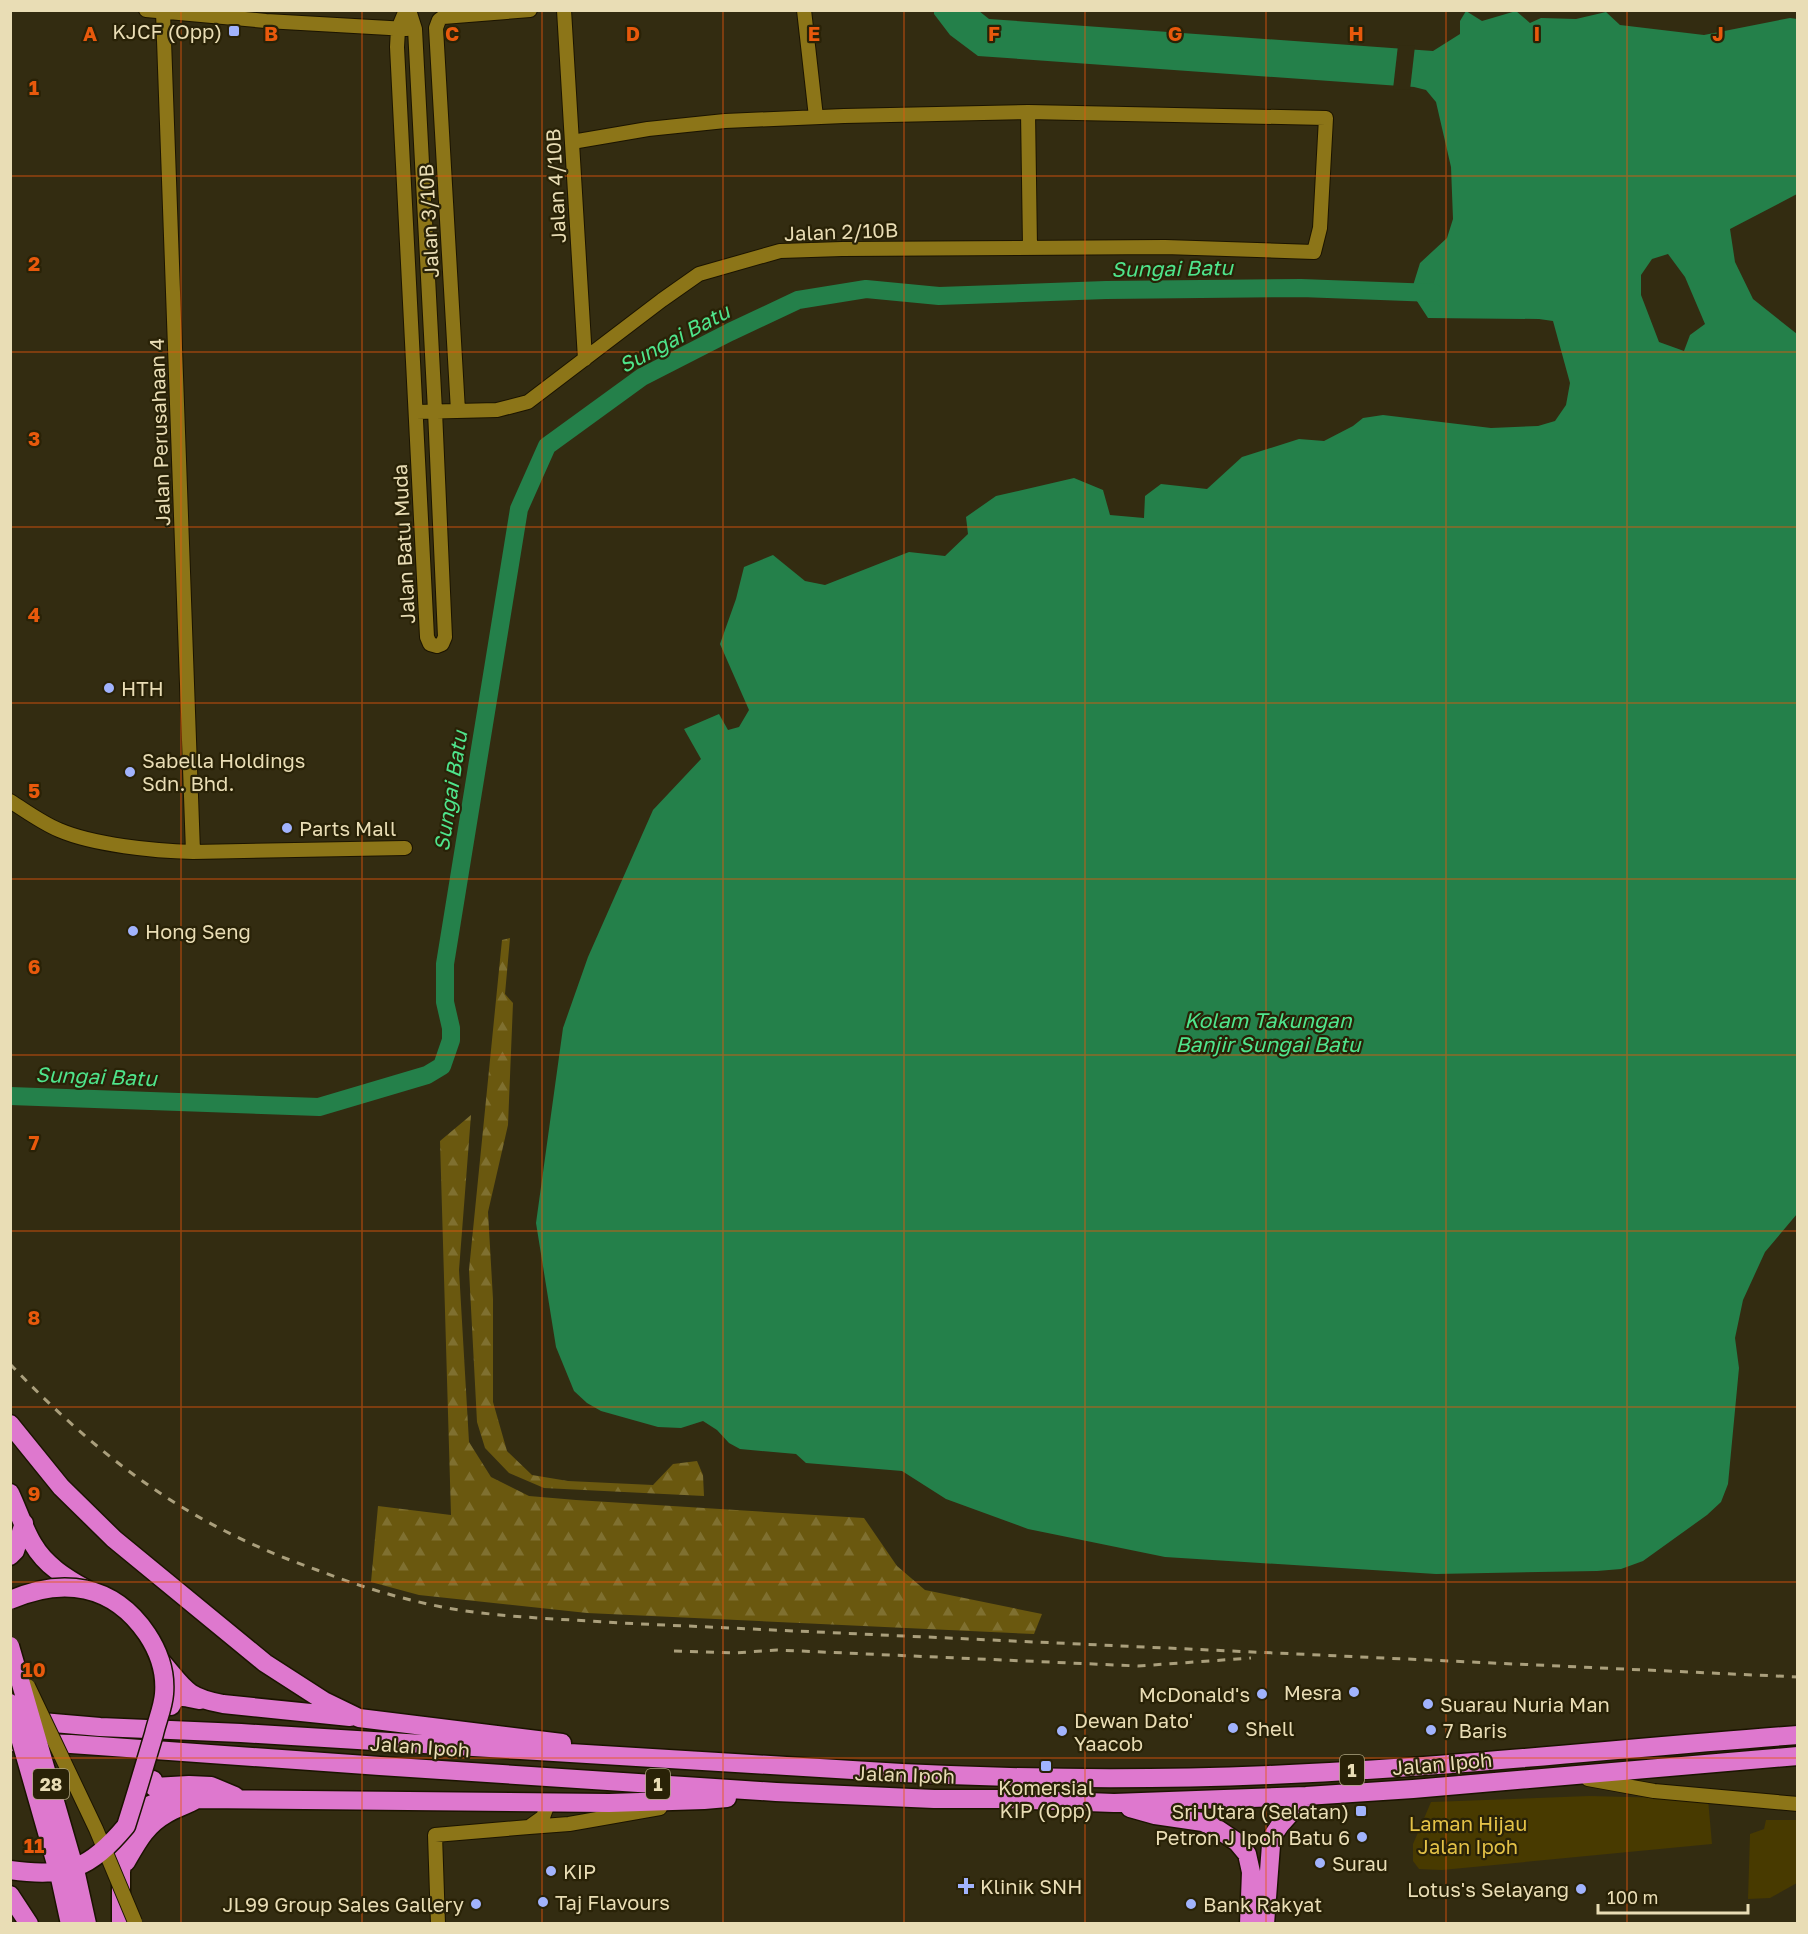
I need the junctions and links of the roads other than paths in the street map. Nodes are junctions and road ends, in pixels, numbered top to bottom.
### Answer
1 (146, 10) edge
2 (407, 10) edge
3 (530, 10) edge
4 (564, 10) edge
5 (804, 10) edge
6 (163, 12) edge
7 (398, 29) junction
8 (415, 29) junction
9 (1028, 112) junction
10 (816, 117) junction
11 (572, 142) junction
12 (1030, 247) junction
13 (585, 359) junction
14 (416, 411) junction
15 (435, 411) junction
16 (458, 411) junction
17 (10, 801) edge
18 (405, 848) dead end
19 (193, 852) junction
20 (10, 1424) edge
21 (10, 1493) edge
22 (24, 1523) junction
23 (10, 1556) edge
24 (86, 1589) junction
25 (10, 1600) edge
26 (12, 1651) edge
27 (162, 1662) junction
28 (204, 1700) junction
29 (10, 1703) edge
30 (359, 1718) junction
31 (10, 1720) edge
32 (1797, 1735) edge
33 (10, 1742) edge
34 (1797, 1756) edge
35 (776, 1766) junction
36 (1566, 1774) junction
37 (776, 1792) junction
38 (1306, 1796) junction
39 (196, 1799) junction
40 (245, 1800) junction
41 (704, 1800) junction
42 (539, 1801) junction
43 (1114, 1803) junction
44 (1797, 1804) edge
45 (126, 1826) junction
46 (529, 1827) junction
47 (10, 1870) edge
48 (121, 1872) junction
49 (10, 1895) edge
50 (29, 1923) edge
51 (70, 1923) edge
52 (87, 1923) edge
53 (121, 1923) edge
54 (136, 1923) edge
55 (438, 1923) edge
56 (1249, 1923) edge
57 (1265, 1923) edge

1 - 6 street
2 - 7 street
2 - 8 street, Jalan Batu Muda
3 - 16 street, Jalan 3/10B
4 - 11 street, Jalan 4/10B
5 - 10 street
6 - 7 street
6 - 19 street, Jalan Perusahaan 4
7 - 8 street
7 - 14 street, Jalan Batu Muda
8 - 15 street, Jalan Batu Muda
9 - 10 street
9 - 12 street
9 - 12 street, Jalan 2/10B
10 - 11 street
11 - 13 street, Jalan 4/10B
12 - 13 street, Jalan 2/10B
13 - 16 street, Jalan 2/10B
14 - 15 street, Jalan 2/10B
14 - 15 street, Jalan Batu Muda
15 - 16 street, Jalan 2/10B
17 - 19 street
18 - 19 street
20 - 30 highway
21 - 22 highway
22 - 23 highway
22 - 24 highway
24 - 25 highway, bridge
24 - 27 highway, bridge
26 - 52 highway, 28, bridge
26 - 54 street, bridge
27 - 28 highway
27 - 45 highway, bridge
28 - 30 highway
28 - 40 highway
29 - 51 highway, 28, bridge
30 - 35 highway
31 - 35 highway, Jalan Ipoh / 1
32 - 35 highway, Jalan Ipoh / 1
33 - 37 highway, Jalan Ipoh / 1
34 - 36 highway, Jalan Ipoh / 1
36 - 38 highway, Jalan Ipoh / 1
36 - 44 street
37 - 41 highway
37 - 43 highway, Jalan Ipoh / 1
38 - 43 highway, Jalan Ipoh / 1
38 - 57 highway
39 - 40 highway
39 - 45 highway
39 - 48 highway
40 - 42 highway
41 - 42 highway
41 - 46 street
42 - 46 street
43 - 56 highway
45 - 47 highway, bridge
45 - 48 highway
46 - 55 street
48 - 53 highway
49 - 50 highway

